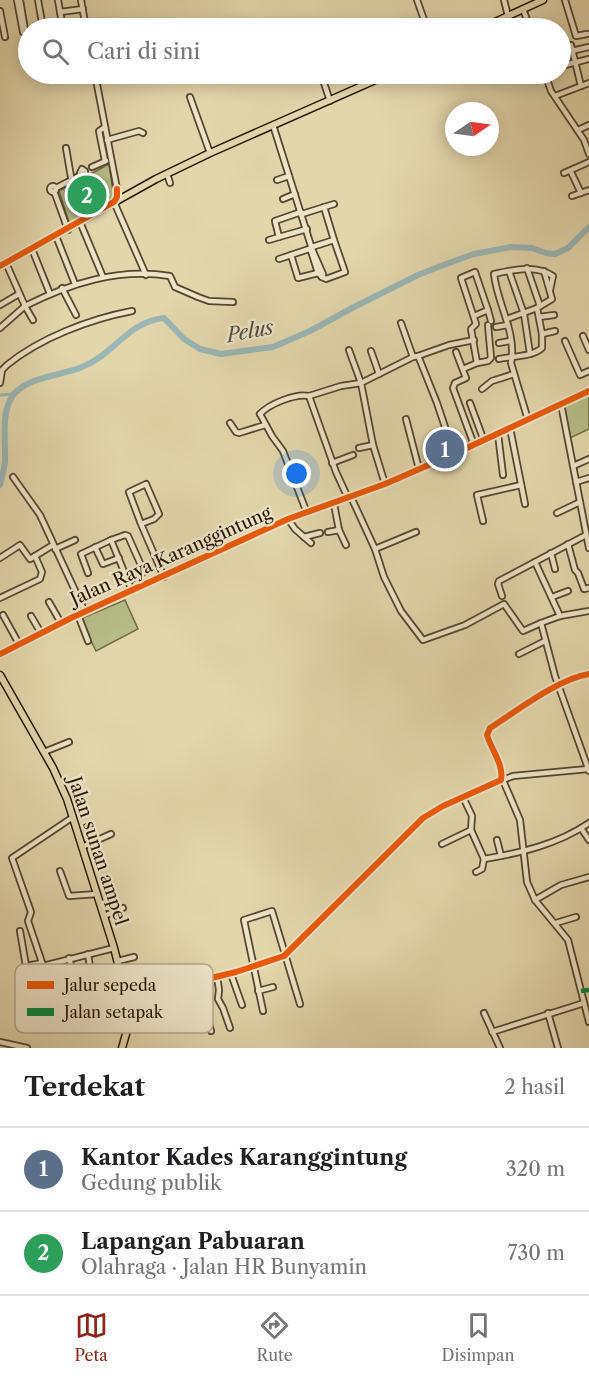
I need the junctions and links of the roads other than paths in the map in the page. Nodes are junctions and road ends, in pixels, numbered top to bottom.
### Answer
1 (18, 0) edge
2 (39, 0) edge
3 (58, 0) edge
4 (81, 0) edge
5 (417, 0) edge
6 (504, 0) edge
7 (565, 0) edge
8 (538, 1) edge
9 (83, 9) junction
10 (523, 9) junction
11 (0, 11) edge
12 (60, 12) junction
13 (508, 16) junction
14 (21, 18) edge
15 (22, 18) edge
16 (42, 18) edge
17 (61, 18) edge
18 (84, 18) edge
19 (423, 18) edge
20 (504, 18) edge
21 (526, 18) edge
22 (570, 18) edge
23 (571, 20) edge
24 (587, 34) dead end
25 (5, 37) dead end
26 (571, 45) dead end
27 (589, 47) edge
28 (573, 51) junction
29 (589, 59) edge
30 (571, 64) edge
31 (575, 64) junction
32 (588, 83) edge
33 (97, 84) edge
34 (324, 84) edge
35 (367, 84) edge
36 (548, 84) edge
37 (581, 86) junction
38 (589, 89) edge
39 (555, 96) junction
40 (190, 97) dead end
41 (330, 101) junction
42 (273, 125) junction
43 (589, 125) edge
44 (105, 127) junction
45 (578, 130) junction
46 (143, 133) dead end
47 (107, 140) junction
48 (587, 140) edge
49 (66, 148) dead end
50 (588, 151) edge
51 (210, 153) junction
52 (111, 159) junction
53 (105, 161) junction
54 (589, 162) edge
55 (92, 167) dead end
56 (571, 172) junction
57 (564, 173) dead end
58 (167, 174) junction
59 (289, 176) junction
60 (71, 177) junction
61 (277, 180) dead end
62 (170, 183) dead end
63 (55, 189) junction
64 (117, 189) junction
65 (589, 190) edge
66 (581, 193) junction
67 (130, 194) junction
68 (295, 194) junction
69 (572, 196) dead end
70 (283, 199) dead end
71 (114, 202) junction
72 (334, 204) dead end
73 (324, 207) junction
74 (302, 213) junction
75 (80, 222) junction
76 (307, 229) junction
77 (68, 230) junction
78 (56, 236) junction
79 (279, 237) junction
80 (269, 240) dead end
81 (334, 240) junction
82 (312, 248) junction
83 (32, 249) junction
84 (291, 255) junction
85 (279, 259) dead end
86 (3, 265) edge
87 (527, 268) junction
88 (509, 271) junction
89 (146, 275) junction
90 (320, 275) junction
91 (103, 277) junction
92 (75, 284) junction
93 (62, 288) junction
94 (19, 294) junction
95 (50, 294) junction
96 (233, 302) dead end
97 (0, 304) edge
98 (25, 306) junction
99 (538, 307) junction
100 (488, 310) junction
101 (132, 311) dead end
102 (524, 314) junction
103 (76, 315) dead end
104 (554, 315) dead end
105 (474, 316) junction
106 (539, 317) junction
107 (507, 319) junction
108 (33, 320) dead end
109 (401, 323) dead end
110 (508, 325) junction
111 (496, 327) dead end
112 (0, 328) edge
113 (555, 331) dead end
114 (542, 334) junction
115 (583, 336) dead end
116 (474, 340) junction
117 (510, 341) junction
118 (565, 341) dead end
119 (499, 343) dead end
120 (349, 350) dead end
121 (589, 350) edge
122 (371, 351) dead end
123 (456, 352) dead end
124 (530, 354) junction
125 (512, 356) junction
126 (415, 357) junction
127 (499, 359) dead end
128 (477, 363) junction
129 (463, 369) junction
130 (589, 371) edge
131 (379, 374) junction
132 (514, 374) junction
133 (0, 382) edge
134 (361, 383) junction
135 (482, 389) dead end
136 (589, 391) edge
137 (309, 396) junction
138 (470, 403) dead end
139 (561, 404) junction
140 (406, 420) dead end
141 (528, 420) junction
142 (230, 423) dead end
143 (265, 425) junction
144 (510, 428) junction
145 (498, 434) junction
146 (484, 441) junction
147 (373, 445) junction
148 (474, 445) junction
149 (359, 448) dead end
150 (454, 454) junction
151 (353, 455) dead end
152 (589, 459) edge
153 (332, 463) junction
154 (573, 466) junction
155 (419, 470) junction
156 (503, 475) dead end
157 (13, 477) dead end
158 (589, 478) edge
159 (576, 482) junction
160 (385, 484) junction
161 (521, 484) junction
162 (349, 498) junction
163 (580, 502) junction
164 (334, 504) junction
165 (525, 504) dead end
166 (307, 513) junction
167 (557, 513) dead end
168 (288, 519) junction
169 (483, 521) dead end
170 (141, 524) junction
171 (375, 528) dead end
172 (339, 530) junction
173 (328, 532) dead end
174 (367, 532) junction
175 (417, 532) dead end
176 (320, 533) dead end
177 (587, 535) edge
178 (304, 537) junction
179 (75, 540) dead end
180 (111, 540) junction
181 (311, 543) dead end
182 (568, 544) junction
183 (346, 545) dead end
184 (54, 547) junction
185 (95, 547) junction
186 (589, 548) edge
187 (375, 549) junction
188 (551, 552) junction
189 (35, 556) junction
190 (0, 558) edge
191 (119, 558) junction
192 (535, 562) junction
193 (555, 569) dead end
194 (88, 573) dead end
195 (164, 577) junction
196 (128, 581) junction
197 (589, 588) edge
198 (132, 591) junction
199 (568, 591) dead end
200 (502, 596) dead end
201 (552, 597) junction
202 (0, 598) edge
203 (49, 602) dead end
204 (589, 611) edge
205 (85, 612) junction
206 (3, 615) dead end
207 (78, 615) junction
208 (31, 616) dead end
209 (560, 616) junction
210 (541, 622) junction
211 (61, 623) junction
212 (41, 633) junction
213 (88, 641) dead end
214 (545, 641) junction
215 (19, 644) junction
216 (0, 654) edge
217 (519, 654) dead end
218 (589, 674) edge
219 (0, 675) edge
220 (558, 685) junction
221 (69, 742) dead end
222 (44, 752) junction
223 (589, 770) edge
224 (503, 779) junction
225 (463, 797) junction
226 (73, 817) junction
227 (589, 823) edge
228 (581, 828) junction
229 (471, 830) junction
230 (111, 834) dead end
231 (497, 840) dead end
232 (589, 840) edge
233 (442, 844) dead end
234 (82, 847) junction
235 (523, 852) junction
236 (501, 856) junction
237 (484, 859) junction
238 (60, 871) dead end
239 (476, 872) dead end
240 (589, 877) edge
241 (97, 895) junction
242 (535, 900) junction
243 (123, 908) dead end
244 (104, 916) junction
245 (576, 917) dead end
246 (556, 923) junction
247 (20, 931) dead end
248 (114, 948) junction
249 (88, 954) junction
250 (285, 956) junction
251 (134, 957) dead end
252 (69, 958) junction
253 (117, 961) junction
254 (26, 964) edge
255 (42, 964) joint
256 (71, 964) edge
257 (90, 964) edge
258 (118, 964) edge
259 (254, 967) junction
260 (231, 974) junction
261 (217, 976) junction
262 (213, 977) edge
263 (273, 987) dead end
264 (589, 990) edge
265 (258, 991) junction
266 (581, 992) junction
267 (584, 1002) junction
268 (300, 1004) dead end
269 (242, 1005) dead end
270 (263, 1011) dead end
271 (484, 1013) dead end
272 (548, 1013) junction
273 (589, 1022) edge
274 (230, 1028) dead end
275 (492, 1032) junction
276 (127, 1033) edge
277 (1, 1042) edge
278 (24, 1047) edge
279 (4, 1048) edge
280 (122, 1048) edge
281 (500, 1048) edge
282 (558, 1048) edge

1 - 14 street
1 - 15 street
2 - 16 street
3 - 12 street
4 - 9 street
5 - 19 street
6 - 13 street
7 - 22 street
8 - 10 main road
9 - 12 street
9 - 18 street
10 - 13 main road
10 - 21 street
11 - 25 street
12 - 17 street
13 - 20 main road
23 - 24 street
26 - 28 street
27 - 28 street
28 - 31 street
29 - 31 street
30 - 31 street
31 - 37 street
32 - 37 street
32 - 38 street
33 - 44 street
34 - 41 street
35 - 41 main road
36 - 39 street
37 - 39 street
39 - 45 street
40 - 51 street
41 - 42 main road
42 - 51 main road
42 - 59 street
43 - 45 street
44 - 47 street
44 - 53 street
45 - 48 street
46 - 47 street
47 - 52 street
48 - 50 street
49 - 60 street
51 - 58 main road
52 - 53 street
52 - 64 street
53 - 55 street
54 - 56 street
56 - 57 street
56 - 66 street
58 - 62 street
58 - 67 main road
59 - 61 street
59 - 68 street
60 - 63 street
60 - 63 street
63 - 77 street
64 - 67 street
64 - 71 street
65 - 66 street
66 - 69 street
67 - 71 main road
68 - 70 street
68 - 74 street
71 - 75 main road
71 - 89 street
72 - 73 street
73 - 74 street
73 - 81 street
74 - 76 street
74 - 79 street
75 - 77 main road
75 - 91 street
76 - 79 street
76 - 82 street
77 - 78 main road
78 - 83 main road
78 - 92 street
79 - 80 street
81 - 82 street
81 - 90 street
82 - 84 street
82 - 90 street
83 - 86 main road
83 - 95 street
84 - 85 street
84 - 90 street
86 - 94 street
87 - 88 street
87 - 99 street
87 - 99 street
88 - 102 street
88 - 107 street
89 - 91 street
89 - 96 street
91 - 92 street
92 - 93 street
93 - 95 street
93 - 103 street
94 - 97 street
94 - 98 street
95 - 98 street
98 - 108 street
98 - 112 street
99 - 102 street
99 - 106 street
100 - 105 street
100 - 105 street
100 - 128 street
101 - 133 street
102 - 107 street
102 - 124 street
104 - 106 street
105 - 116 street
106 - 114 street
107 - 110 street
109 - 126 street
110 - 111 street
110 - 117 street
113 - 114 street
114 - 124 street
115 - 121 street
116 - 126 street
116 - 128 street
117 - 119 street
117 - 125 street
118 - 130 street
120 - 134 street
122 - 131 street
123 - 129 street
124 - 125 street
125 - 127 street
125 - 132 street
126 - 131 street
126 - 150 street
128 - 129 street
129 - 148 street
131 - 134 street
132 - 135 street
132 - 141 street
134 - 137 street
134 - 147 street
136 - 139 street, Jalan Raya Karanggintung
137 - 143 street
137 - 153 street
138 - 146 street
139 - 141 street, Jalan Raya Karanggintung
139 - 154 street
140 - 155 street
141 - 144 street, Jalan Raya Karanggintung
142 - 143 street
143 - 166 street
144 - 145 street, Jalan Raya Karanggintung
144 - 161 street
145 - 146 street, Jalan Raya Karanggintung
145 - 156 street
146 - 148 street, Jalan Raya Karanggintung
147 - 149 street
147 - 160 street
148 - 150 street, Jalan Raya Karanggintung
150 - 155 street, Jalan Raya Karanggintung
151 - 153 street
152 - 154 street
153 - 162 street
154 - 159 street
155 - 160 street, Jalan Raya Karanggintung
157 - 184 street
158 - 159 street
159 - 163 street
160 - 162 street, Jalan Raya Karanggintung
161 - 165 street
161 - 169 street
162 - 164 street, Jalan Raya Karanggintung
162 - 174 street
163 - 167 street
163 - 177 street
164 - 166 street, Jalan Raya Karanggintung
164 - 172 street
166 - 168 street, Jalan Raya Karanggintung
168 - 178 street
168 - 195 street, Jalan Raya Karanggintung
170 - 170 street
170 - 195 street
171 - 174 street
172 - 173 street
172 - 183 street
174 - 187 street
175 - 187 street
176 - 178 street
177 - 182 street
177 - 186 street
178 - 181 street
179 - 184 street
180 - 185 street
180 - 191 street
180 - 196 street
182 - 188 street
182 - 197 street
184 - 189 street
184 - 205 street
185 - 191 street
185 - 194 street
187 - 210 street
188 - 192 street
188 - 193 street
189 - 190 street
189 - 202 street
191 - 196 street
192 - 200 street
192 - 201 street
195 - 198 street, Jalan Raya Karanggintung
196 - 198 street
198 - 205 street, Jalan Raya Karanggintung
199 - 201 street
201 - 209 street
203 - 211 street
204 - 209 street
205 - 207 street, Jalan Raya Karanggintung
206 - 215 street
207 - 211 street, Jalan Raya Karanggintung
207 - 213 street
208 - 212 street
209 - 210 street
210 - 214 street
211 - 212 street, Jalan Raya Karanggintung
212 - 215 street, Jalan Raya Karanggintung
214 - 217 street
214 - 220 street
215 - 216 street, Jalan Raya Karanggintung
218 - 220 street
219 - 222 main road, Jalan sunan ampel
220 - 223 street
220 - 224 street
221 - 222 street
222 - 226 main road, Jalan sunan ampel
223 - 224 street
224 - 225 street
224 - 235 street
225 - 229 street
225 - 250 street
226 - 234 main road, Jalan sunan ampel
226 - 255 street
227 - 228 street
228 - 232 street
228 - 235 street
229 - 233 street
229 - 237 street
230 - 234 street
231 - 236 street
234 - 241 main road, Jalan sunan ampel
235 - 236 street
235 - 242 street
236 - 237 street
237 - 239 street
238 - 241 street
240 - 242 street
241 - 244 main road, Jalan sunan ampel
242 - 246 street
243 - 244 street
244 - 248 main road, Jalan sunan ampel
245 - 246 street
246 - 266 street
247 - 254 street
248 - 249 street
248 - 253 main road, Jalan sunan ampel
249 - 252 street
249 - 257 street
250 - 259 street
250 - 259 street
250 - 268 street
251 - 253 street
252 - 255 street
252 - 256 street
253 - 258 main road, Jalan sunan ampel
259 - 260 street
259 - 265 street
260 - 261 street
260 - 269 street
261 - 262 street
261 - 274 street
263 - 265 street
264 - 266 street
265 - 270 street
266 - 267 street
267 - 272 street
267 - 273 street
271 - 275 street
272 - 275 street
272 - 282 street
275 - 281 street
276 - 280 main road, Jalan sunan ampel
277 - 278 street
277 - 279 street

